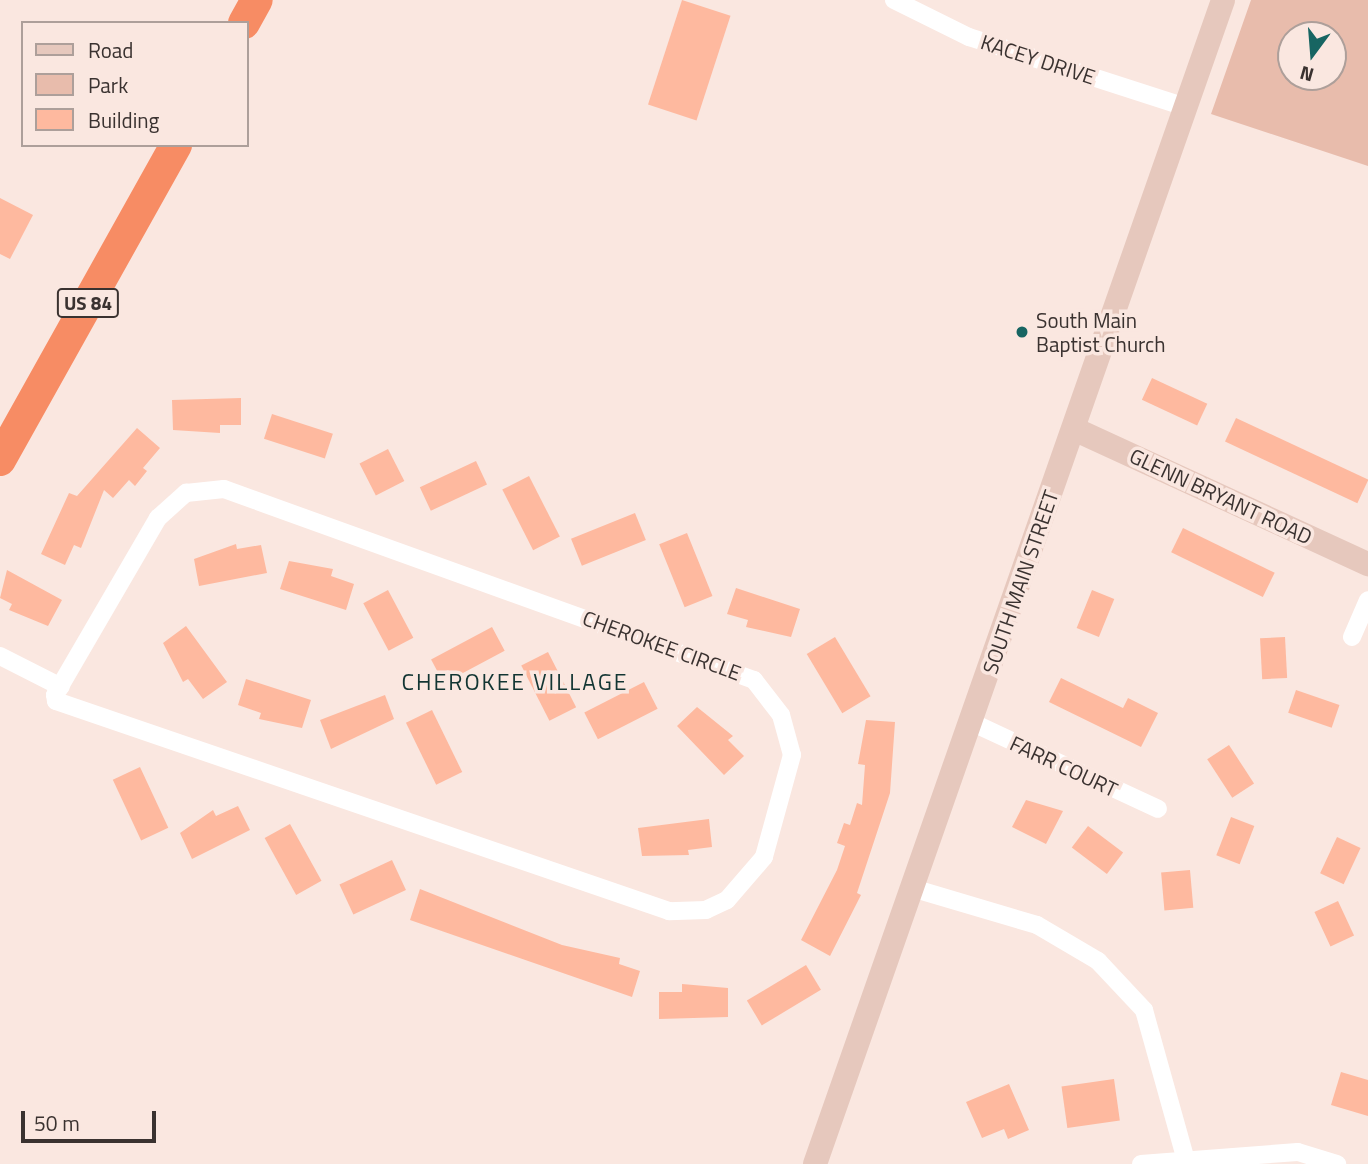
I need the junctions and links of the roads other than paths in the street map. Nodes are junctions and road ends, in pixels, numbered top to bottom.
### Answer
1 (257, 0) edge
2 (894, 0) edge
3 (1223, 0) edge
4 (245, 21) edge
5 (1186, 107) junction
6 (175, 147) edge
7 (1074, 429) junction
8 (0, 460) edge
9 (1368, 564) edge
10 (1368, 600) edge
11 (1352, 637) dead end
12 (0, 656) edge
13 (61, 687) junction
14 (971, 722) junction
15 (1158, 809) dead end
16 (912, 888) junction
17 (1188, 1160) edge
18 (815, 1164) edge
19 (1141, 1164) edge
20 (1337, 1164) edge

1 - 4 highway
2 - 5 street, KACEY DRIVE
3 - 5 street, SOUTH MAIN STREET
5 - 7 street, SOUTH MAIN STREET
6 - 8 highway, US 84
7 - 9 street, GLENN BRYANT ROAD
7 - 14 street, SOUTH MAIN STREET
10 - 11 street
12 - 13 street, CHEROKEE CIRCLE
13 - 13 street, CHEROKEE CIRCLE
14 - 15 street, FARR COURT
14 - 16 street, SOUTH MAIN STREET
16 - 17 street
16 - 18 street, SOUTH MAIN STREET
17 - 19 street
17 - 20 street

